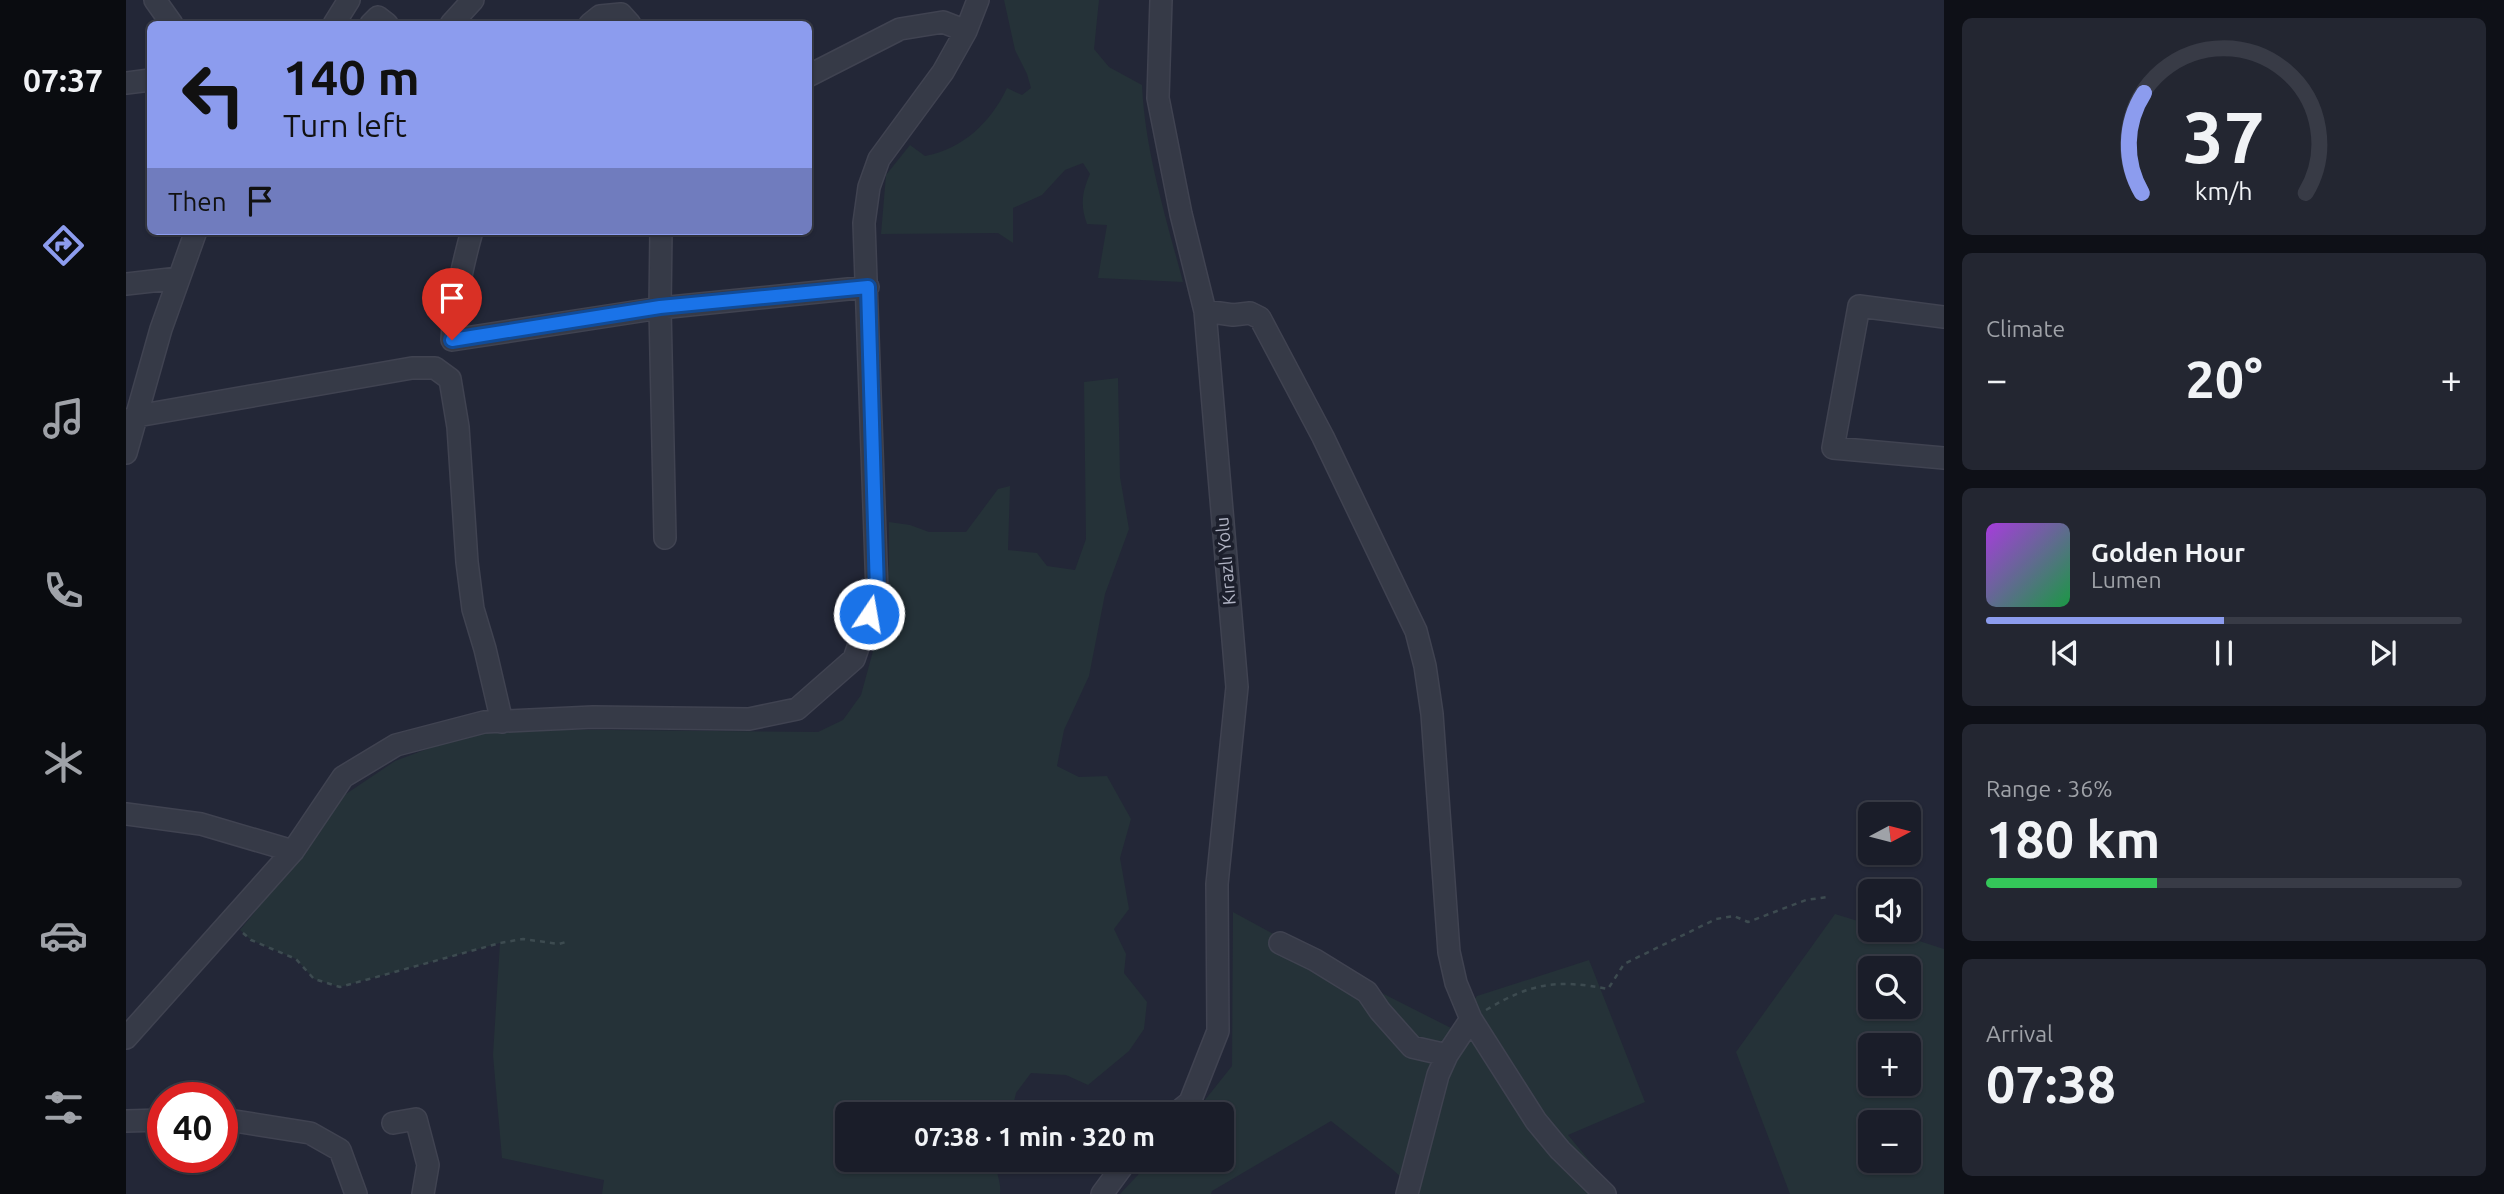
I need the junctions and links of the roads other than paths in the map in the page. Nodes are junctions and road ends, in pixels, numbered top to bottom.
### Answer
1 (155, 0) edge
2 (349, 0) edge
3 (473, 0) edge
4 (978, 0) edge
5 (1161, 0) edge
6 (170, 21) edge
7 (336, 21) edge
8 (454, 21) edge
9 (594, 21) edge
10 (627, 21) edge
11 (966, 31) junction
12 (812, 74) edge
13 (147, 80) edge
14 (126, 83) edge
15 (196, 235) edge
16 (471, 235) edge
17 (661, 235) edge
18 (180, 278) junction
19 (126, 284) edge
20 (868, 287) junction
21 (660, 307) junction
22 (1205, 311) junction
23 (1944, 317) edge
24 (132, 419) edge
25 (126, 453) edge
26 (1944, 458) edge
27 (665, 538) dead end
28 (502, 722) junction
29 (126, 814) edge
30 (293, 851) junction
31 (1280, 943) dead end
32 (1471, 1018) junction
33 (126, 1038) edge
34 (1447, 1055) junction
35 (1189, 1102) edge
36 (147, 1120) edge
37 (126, 1121) edge
38 (238, 1122) edge
39 (393, 1124) dead end
40 (1118, 1172) edge
41 (355, 1194) edge
42 (423, 1194) edge
43 (1102, 1194) edge
44 (1407, 1194) edge
45 (1605, 1194) edge

1 - 6 street
2 - 7 street
3 - 8 street
4 - 11 street
5 - 22 street, Kırazlı Yolu
9 - 10 street
11 - 12 street
11 - 20 street
13 - 14 street
15 - 18 street
16 - 21 street
17 - 21 street
18 - 19 street
18 - 24 street
20 - 21 street
20 - 28 street
21 - 27 street
22 - 32 street
22 - 35 street, Kırazlı Yolu
23 - 26 street
24 - 25 street
24 - 28 street
28 - 30 street
29 - 30 street
30 - 33 street
31 - 34 street
32 - 34 street
32 - 45 street
34 - 44 street
36 - 37 street
38 - 41 street
39 - 42 street
40 - 43 street

